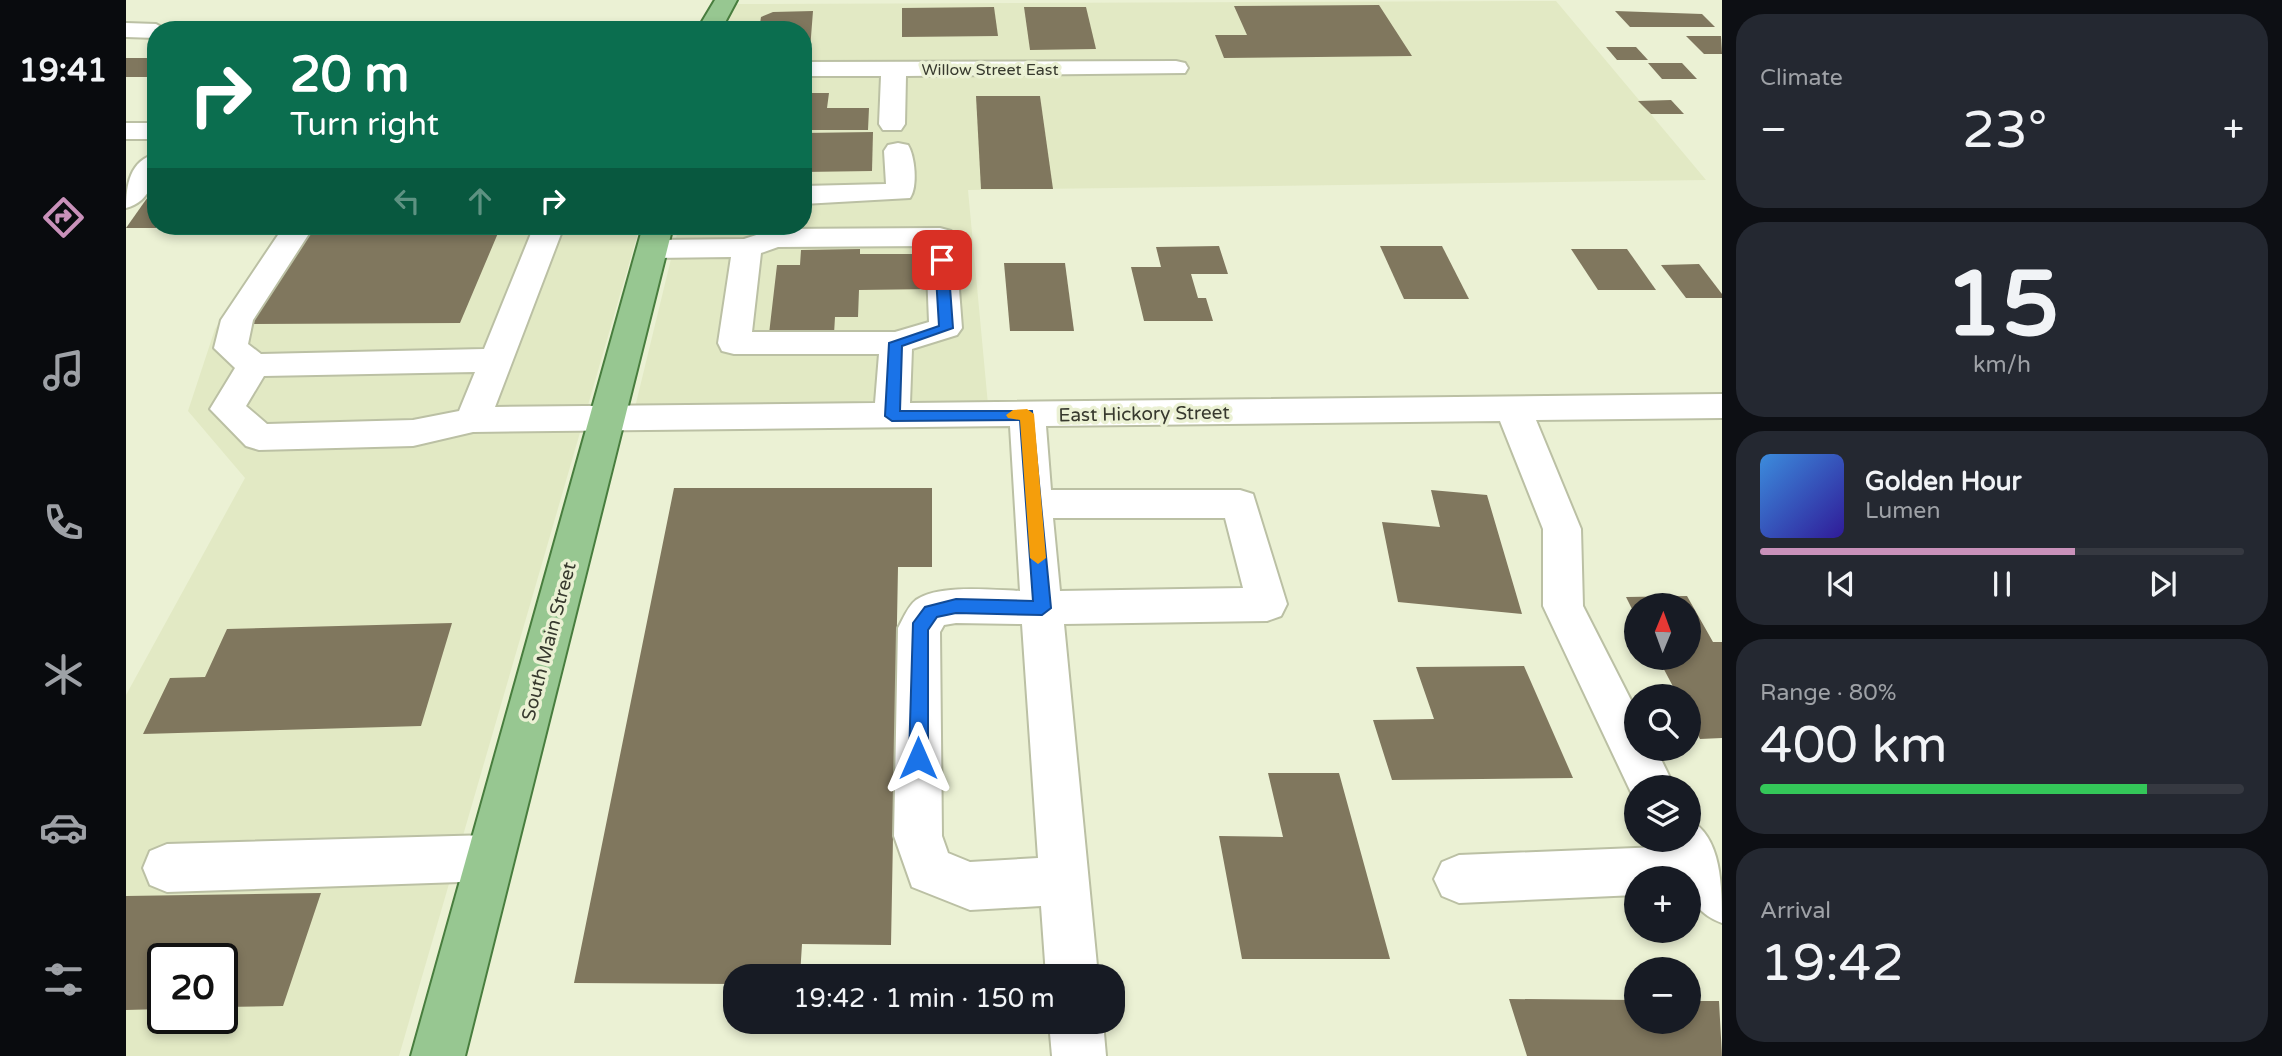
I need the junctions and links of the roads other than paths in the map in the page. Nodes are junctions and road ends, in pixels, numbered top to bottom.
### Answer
1 (699, 0) edge
2 (726, 0) edge
3 (707, 21) edge
4 (714, 21) edge
5 (126, 30) edge
6 (147, 31) edge
7 (1176, 68) dead end
8 (812, 69) edge
9 (894, 69) junction
10 (126, 131) edge
11 (147, 131) edge
12 (147, 173) edge
13 (812, 195) edge
14 (126, 199) edge
15 (293, 235) edge
16 (546, 235) edge
17 (655, 237) edge
18 (747, 248) junction
19 (896, 343) junction
20 (497, 360) junction
21 (254, 365) junction
22 (1722, 406) edge
23 (1513, 408) junction
24 (1027, 414) junction
25 (892, 416) junction
26 (608, 419) junction
27 (473, 420) junction
28 (1034, 504) junction
29 (1042, 608) junction
30 (1646, 775) edge
31 (491, 858) junction
32 (167, 868) dead end
33 (1702, 870) edge
34 (1459, 879) dead end
35 (1065, 881) junction
36 (1071, 964) edge
37 (1077, 1034) edge
38 (438, 1056) edge
39 (1079, 1056) edge

1 - 3 main road
2 - 4 main road
5 - 6 street
7 - 9 street, Willow Street East
8 - 9 street, Willow Street East
9 - 13 street
10 - 11 street
12 - 14 street
15 - 21 street
16 - 20 street
17 - 18 street
17 - 26 main road, South Main Street
18 - 19 street
18 - 19 street
19 - 25 street
20 - 21 street
20 - 27 street
21 - 27 street, East Hickory Street
22 - 23 street, East Hickory Street
23 - 24 street, East Hickory Street
23 - 30 street
24 - 25 street, East Hickory Street
24 - 28 street
25 - 26 street, East Hickory Street
26 - 27 street, East Hickory Street
26 - 31 main road, South Main Street
28 - 29 street
28 - 29 street
29 - 35 street
29 - 35 street
31 - 32 street
31 - 38 main road, South Main Street
33 - 34 street
35 - 36 street
37 - 39 street

